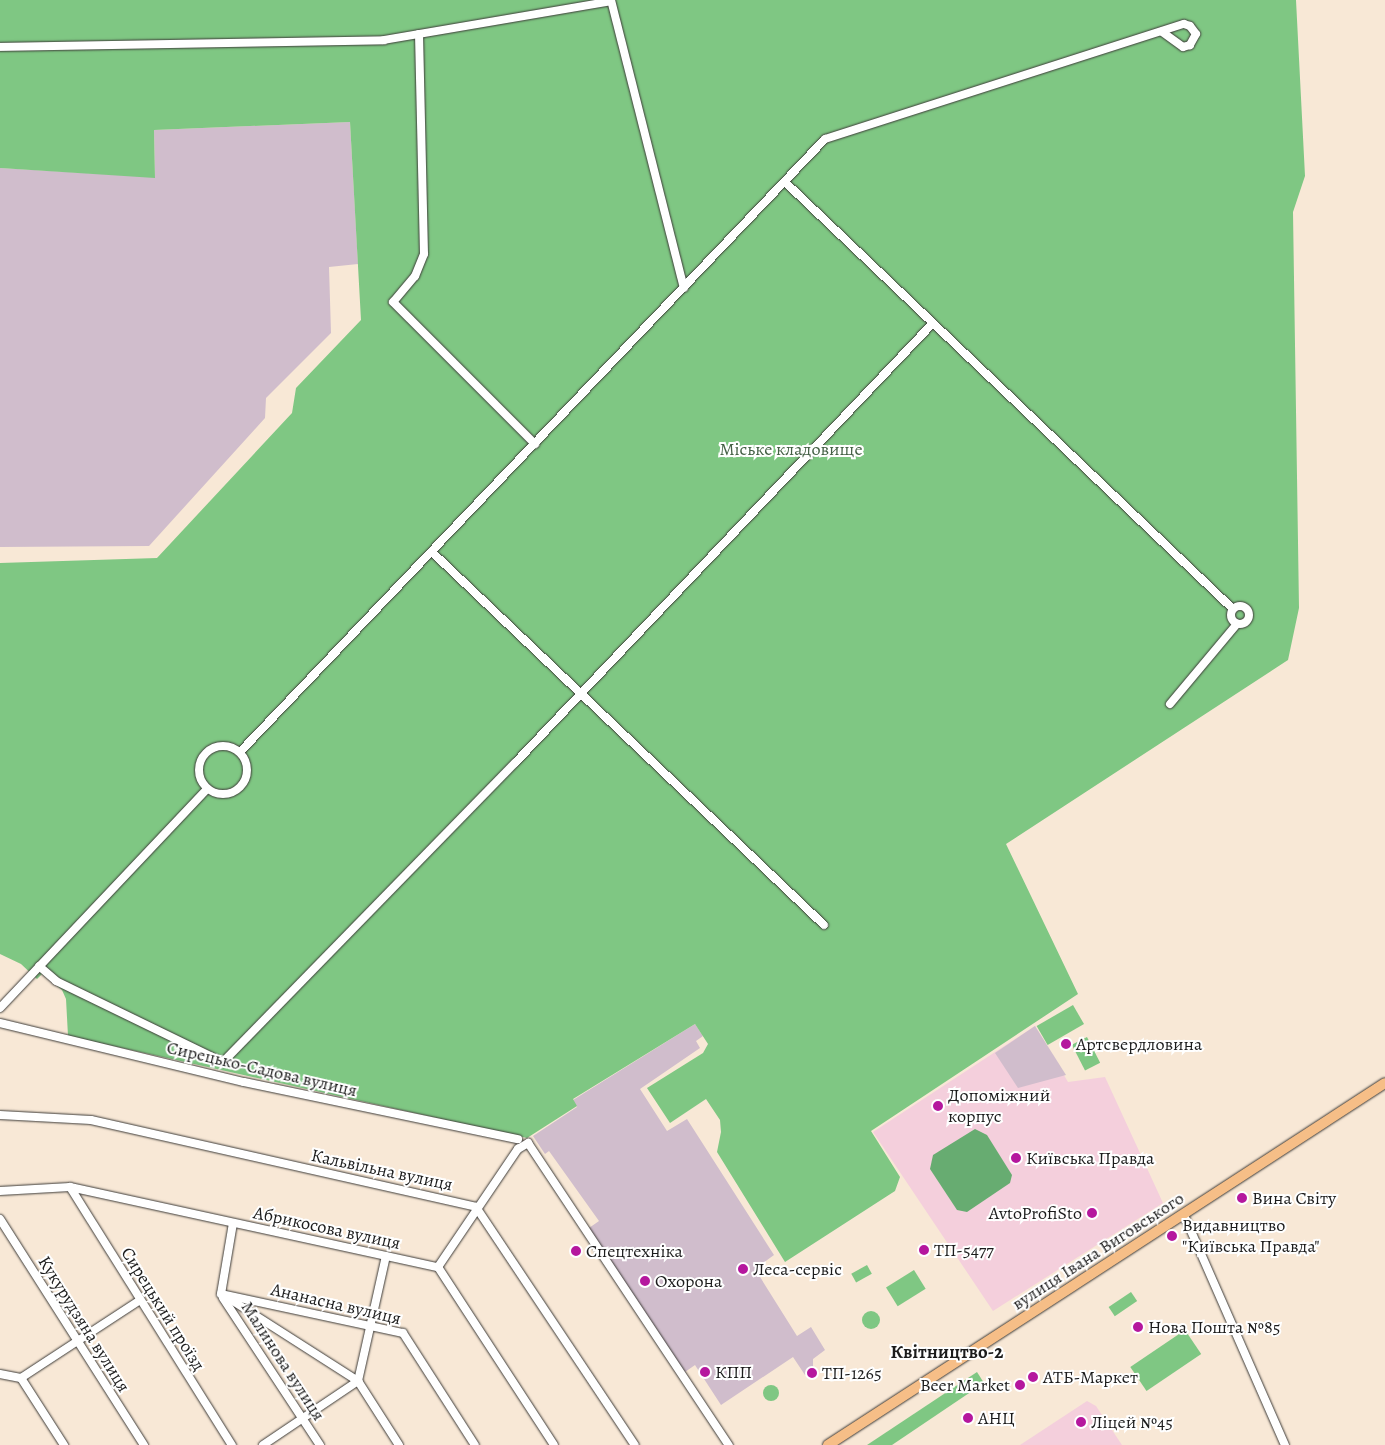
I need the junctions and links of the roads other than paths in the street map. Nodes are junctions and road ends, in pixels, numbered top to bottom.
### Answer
1 (611, 1) edge
2 (1162, 32) dead end
3 (419, 34) junction
4 (0, 46) edge
5 (786, 182) junction
6 (684, 288) junction
7 (933, 323) junction
8 (536, 444) junction
9 (432, 552) junction
10 (1233, 609) junction
11 (1237, 624) junction
12 (582, 692) junction
13 (1170, 704) dead end
14 (240, 752) junction
15 (207, 789) junction
16 (824, 925) dead end
17 (39, 966) junction
18 (0, 1008) edge
19 (0, 1023) edge
20 (1385, 1083) edge
21 (0, 1115) edge
22 (518, 1139) dead end
23 (70, 1188) junction
24 (0, 1191) edge
25 (476, 1207) junction
26 (1184, 1215) junction
27 (0, 1219) edge
28 (233, 1223) junction
29 (386, 1256) junction
30 (438, 1267) junction
31 (221, 1294) junction
32 (140, 1300) junction
33 (372, 1324) junction
34 (77, 1342) junction
35 (0, 1374) edge
36 (20, 1378) junction
37 (358, 1381) junction
38 (303, 1418) junction
39 (64, 1445) edge
40 (144, 1445) edge
41 (232, 1445) edge
42 (262, 1445) edge
43 (320, 1445) edge
44 (399, 1445) edge
45 (475, 1445) edge
46 (554, 1445) edge
47 (635, 1445) edge
48 (729, 1445) edge
49 (828, 1445) edge
50 (1285, 1445) edge

1 - 3 street
1 - 6 street
2 - 5 street
3 - 4 street
3 - 8 street
5 - 6 street
5 - 7 street
6 - 8 street
7 - 10 street
7 - 12 street
8 - 9 street
9 - 12 street
9 - 14 street
10 - 11 street
10 - 11 street
11 - 13 street
12 - 16 street
12 - 17 street
14 - 15 street
14 - 15 street
15 - 17 street
17 - 18 street
19 - 22 street, Сирецько-Садова вулиця
20 - 26 main road, вулиця Івана Виговського
21 - 25 street, Кальвільна вулиця
23 - 24 street, Абрикосова вулиця
23 - 28 street, Абрикосова вулиця
23 - 32 street, Сирецький проїзд
25 - 30 street
25 - 47 street
25 - 48 street
26 - 49 main road, вулиця Івана Виговського
26 - 50 street
27 - 34 street, Кукурудзяна вулиця
28 - 29 street, Абрикосова вулиця
28 - 31 street
29 - 30 street, Абрикосова вулиця
29 - 33 street
30 - 46 street
31 - 33 street, Ананасна вулиця
31 - 37 street
31 - 38 street, Малинова вулиця
32 - 34 street
32 - 41 street, Сирецький проїзд
33 - 37 street
33 - 45 street, Ананасна вулиця
34 - 36 street
34 - 40 street, Кукурудзяна вулиця
35 - 36 street
36 - 39 street
37 - 38 street
37 - 44 street
38 - 42 street
38 - 43 street, Малинова вулиця

